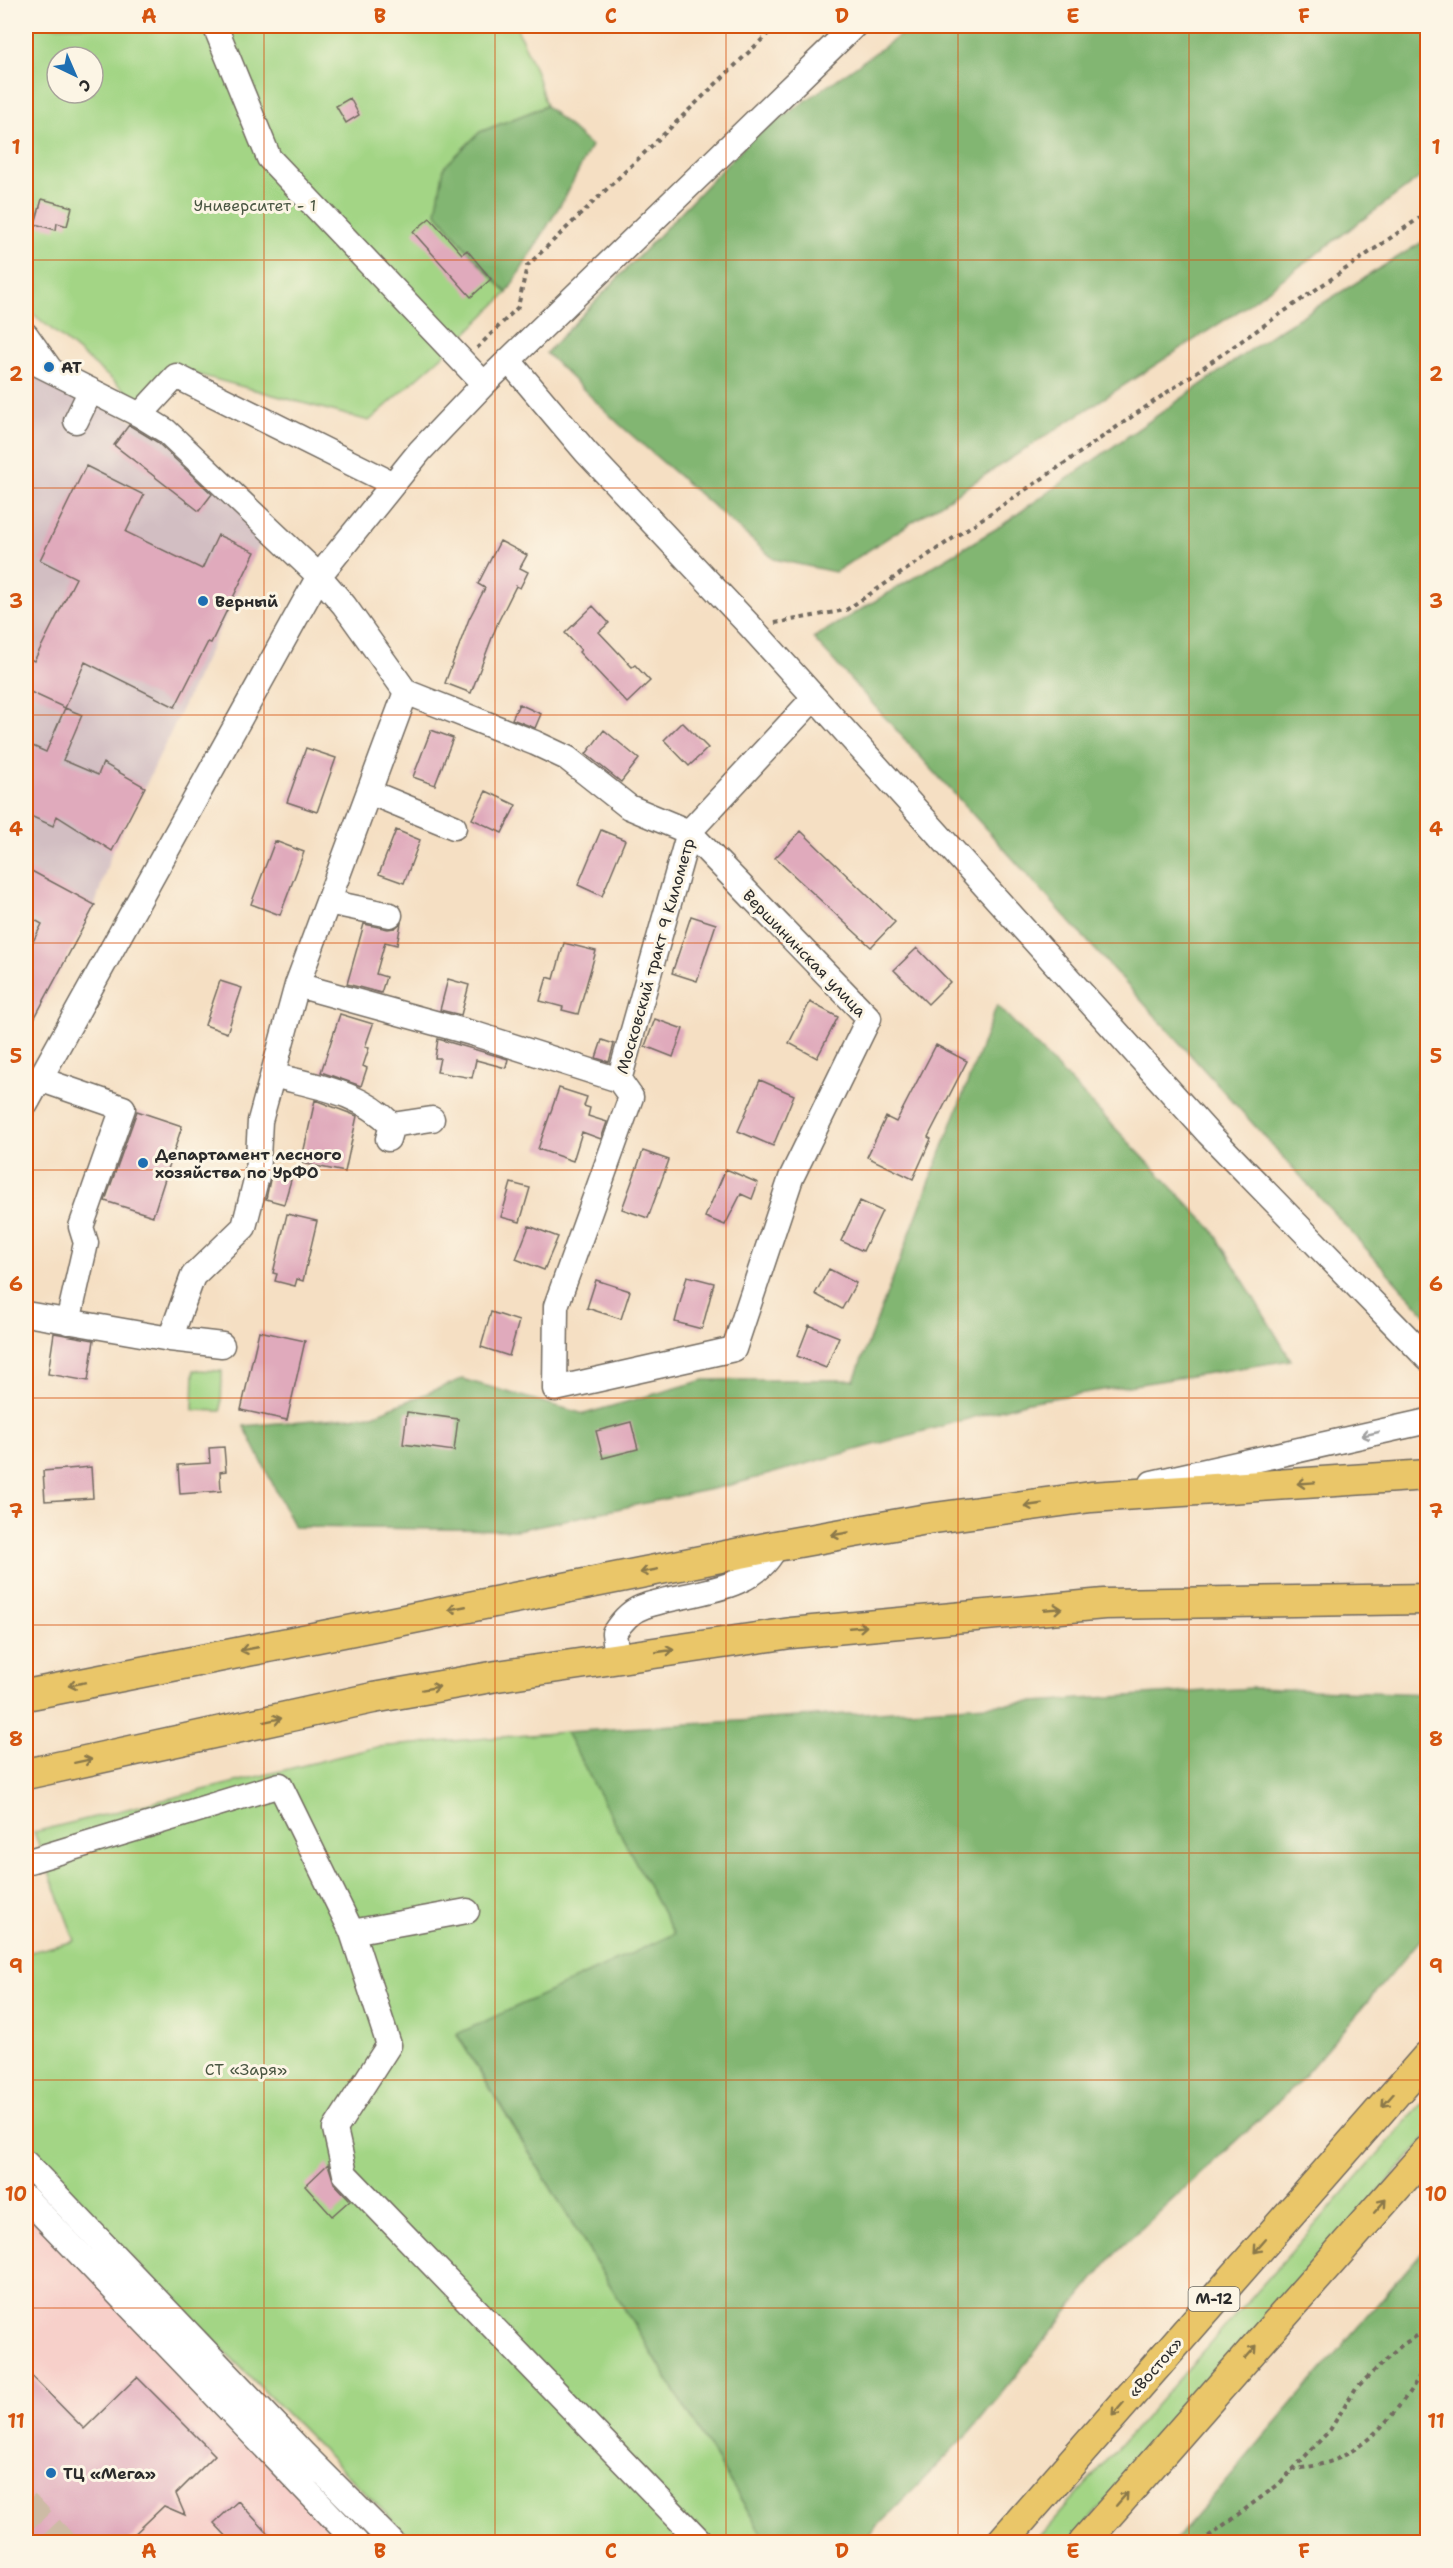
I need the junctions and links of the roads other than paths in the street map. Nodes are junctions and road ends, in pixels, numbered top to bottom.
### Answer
1 (215, 26) edge
2 (854, 26) edge
3 (26, 335) edge
4 (26, 358) edge
5 (509, 361) junction
6 (52, 371) junction
7 (484, 384) junction
8 (90, 392) junction
9 (140, 415) junction
10 (76, 421) dead end
11 (393, 484) junction
12 (319, 576) junction
13 (405, 692) junction
14 (814, 698) junction
15 (369, 792) junction
16 (454, 827) dead end
17 (689, 832) junction
18 (328, 902) junction
19 (390, 915) dead end
20 (297, 985) junction
21 (273, 1075) junction
22 (619, 1080) junction
23 (31, 1091) edge
24 (432, 1119) dead end
25 (26, 1314) edge
26 (68, 1322) junction
27 (170, 1339) junction
28 (222, 1345) dead end
29 (1428, 1359) edge
30 (555, 1389) joint
31 (1428, 1421) edge
32 (1428, 1475) edge
33 (1091, 1497) junction
34 (776, 1546) junction
35 (1428, 1599) edge
36 (617, 1658) junction
37 (26, 1695) edge
38 (26, 1774) edge
39 (26, 1862) edge
40 (467, 1911) dead end
41 (352, 1932) junction
42 (1428, 2056) edge
43 (1428, 2151) edge
44 (26, 2163) edge
45 (26, 2198) edge
46 (356, 2542) edge
47 (392, 2542) edge
48 (701, 2542) edge
49 (1002, 2542) edge
50 (1084, 2542) edge

1 - 7 street
2 - 5 street
3 - 6 street
4 - 6 street
5 - 7 street
5 - 14 street
6 - 8 street
7 - 11 street
8 - 9 street
8 - 10 street
9 - 11 street
9 - 12 street
11 - 12 street
12 - 13 street
12 - 23 street
13 - 15 street
13 - 17 street, Вершининская улица
14 - 17 street, Московский тракт 9 Километр
14 - 29 street
15 - 16 street
15 - 18 street
17 - 22 street, Московский тракт 9 Километр
17 - 30 street, Вершининская улица
18 - 19 street
18 - 20 street
20 - 21 street
20 - 22 street
21 - 24 street
21 - 27 street
22 - 30 street, Московский тракт 9 Километр
23 - 26 street
25 - 26 street
26 - 27 street
27 - 28 street
31 -> 33 street
32 -> 33 main road
33 -> 34 main road
34 - 36 street
34 -> 37 main road
36 -> 35 main road
38 -> 36 main road
39 - 41 street
40 - 41 street
41 - 48 street
42 -> 49 main road, «Восток» / М-12
50 -> 43 main road
44 - 47 street
45 - 46 street

